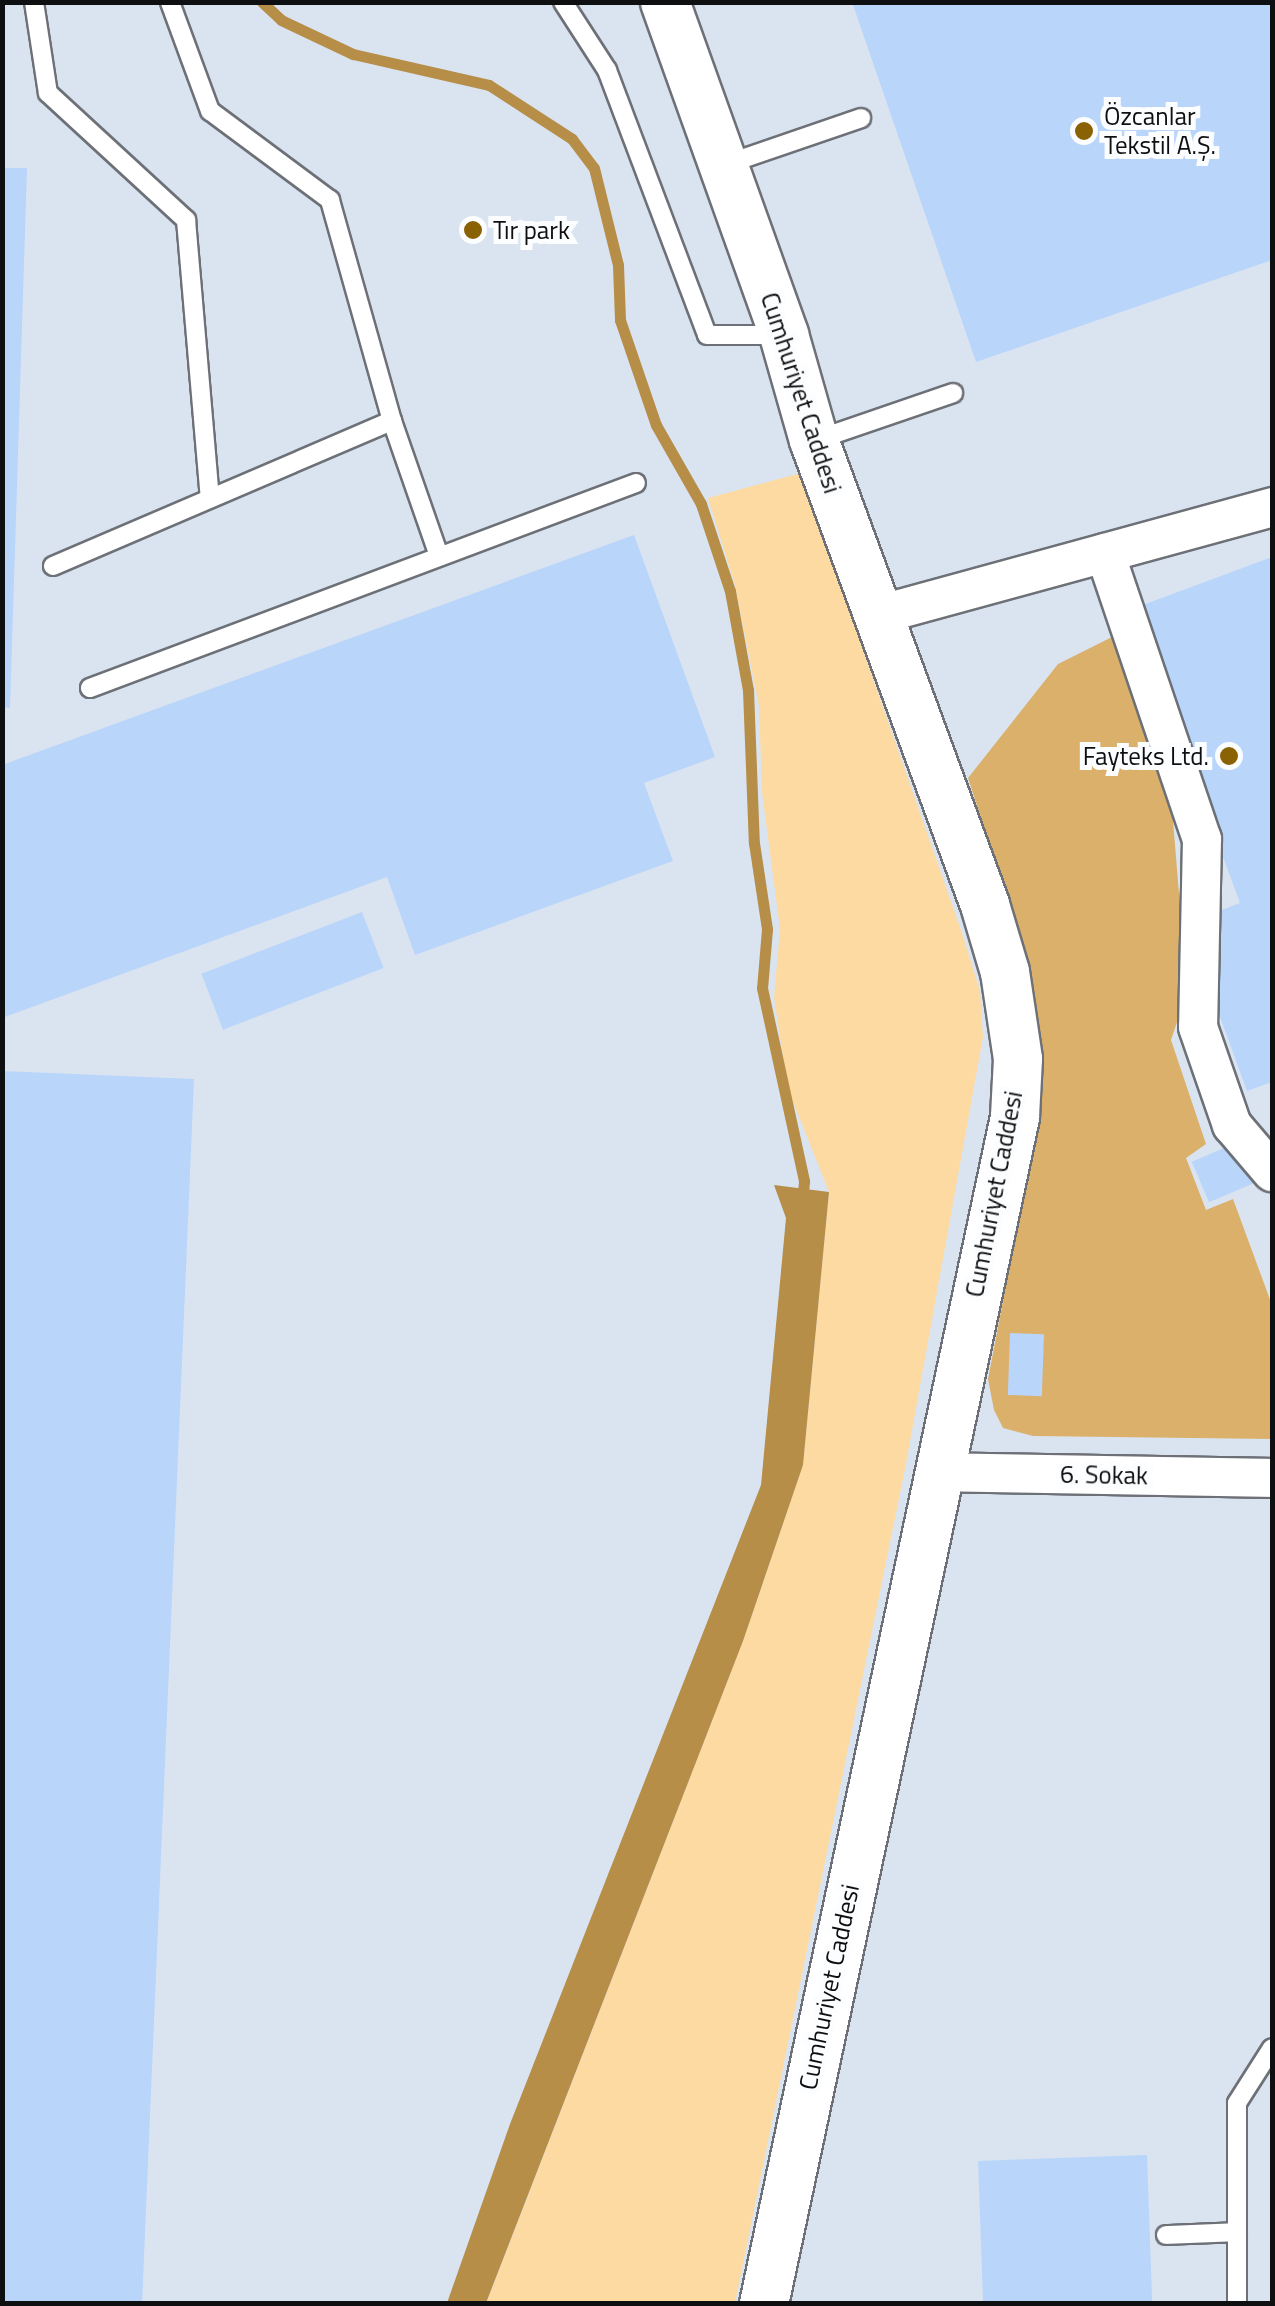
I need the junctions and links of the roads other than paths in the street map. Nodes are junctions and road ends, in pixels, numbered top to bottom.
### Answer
1 (34, 2) edge
2 (170, 2) edge
3 (563, 2) edge
4 (664, 2) edge
5 (861, 118) dead end
6 (724, 165) junction
7 (784, 335) junction
8 (952, 392) dead end
9 (392, 421) junction
10 (814, 440) junction
11 (636, 483) dead end
12 (210, 498) junction
13 (1272, 506) edge
14 (1105, 553) junction
15 (440, 556) junction
16 (53, 566) dead end
17 (878, 615) junction
18 (90, 688) dead end
19 (1272, 1172) edge
20 (936, 1472) junction
21 (1272, 1478) edge
22 (1272, 2048) edge
23 (1237, 2232) junction
24 (1166, 2235) dead end
25 (764, 2304) edge
26 (1237, 2304) edge

1 - 12 lane
2 - 9 lane
3 - 7 lane
4 - 6 street, Cumhuriyet Caddesi
5 - 6 lane
6 - 7 street, Cumhuriyet Caddesi
7 - 10 street, Cumhuriyet Caddesi
8 - 10 lane
9 - 12 lane
9 - 15 lane
10 - 17 street, Cumhuriyet Caddesi
11 - 15 lane
12 - 16 lane
13 - 14 street
14 - 17 street
14 - 19 street
15 - 18 lane
17 - 20 street, Cumhuriyet Caddesi
20 - 21 street, 6. Sokak
20 - 25 street, Cumhuriyet Caddesi
22 - 23 lane
23 - 24 lane
23 - 26 lane

